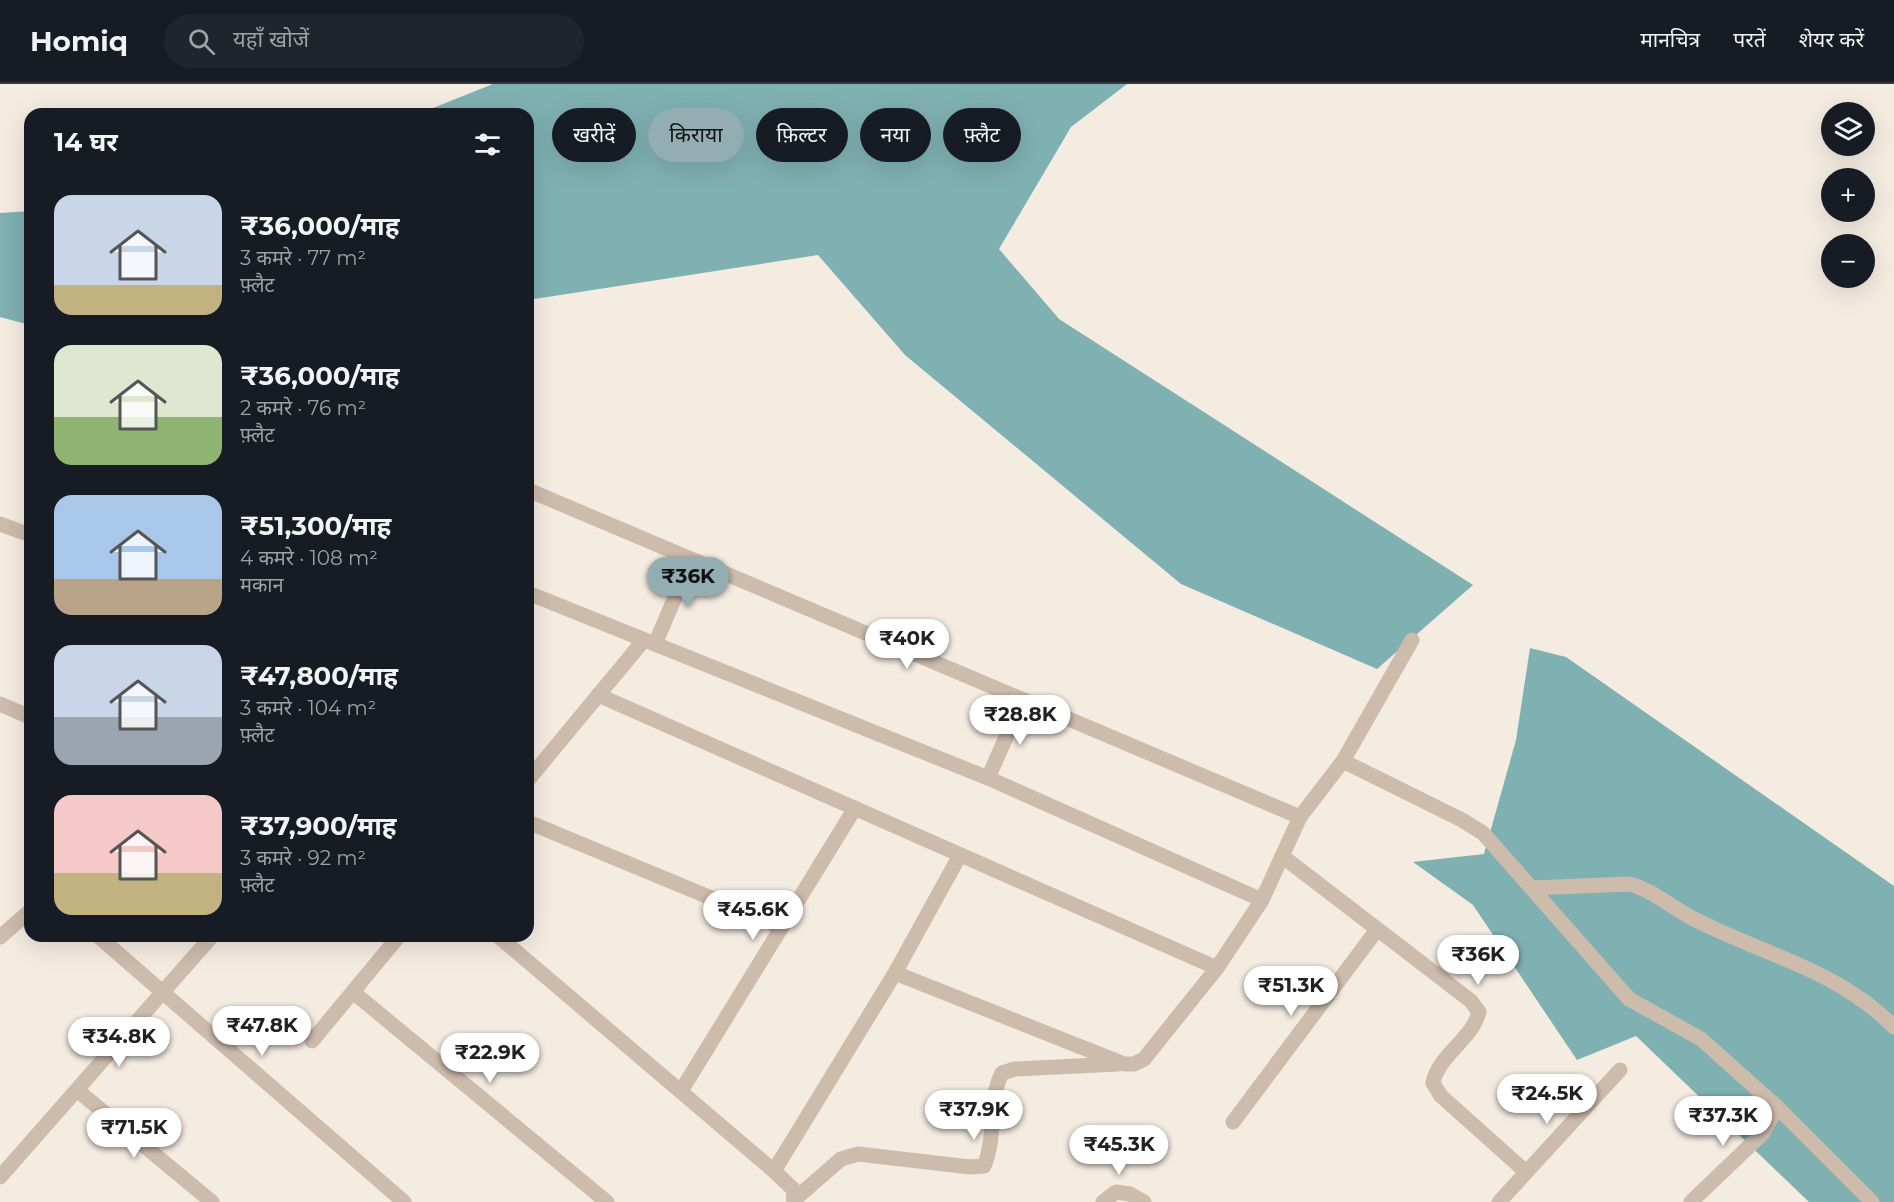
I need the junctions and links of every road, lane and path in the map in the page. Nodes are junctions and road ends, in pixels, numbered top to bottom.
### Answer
1 (534, 493) edge
2 (0, 524) edge
3 (24, 533) edge
4 (691, 560) junction
5 (534, 595) edge
6 (1412, 640) dead end
7 (650, 642) junction
8 (598, 696) junction
9 (1022, 701) junction
10 (0, 704) edge
11 (24, 714) edge
12 (1343, 761) junction
13 (534, 773) edge
14 (988, 778) junction
15 (855, 808) junction
16 (1300, 817) junction
17 (534, 824) edge
18 (960, 855) junction
19 (1282, 856) junction
20 (1531, 888) junction
21 (1262, 900) junction
22 (24, 916) edge
23 (781, 927) junction
24 (1376, 931) junction
25 (0, 937) edge
26 (105, 942) edge
27 (207, 942) edge
28 (394, 942) edge
29 (505, 942) edge
30 (1217, 968) junction
31 (895, 973) junction
32 (353, 992) junction
33 (163, 993) junction
34 (1894, 1027) edge
35 (312, 1041) dead end
36 (1124, 1064) junction
37 (1620, 1070) dead end
38 (77, 1090) junction
39 (681, 1091) junction
40 (1778, 1107) junction
41 (1233, 1122) dead end
42 (774, 1171) junction
43 (1526, 1172) junction
44 (0, 1177) edge
45 (396, 1200) edge
46 (794, 1201) edge
47 (212, 1202) edge
48 (607, 1202) edge
49 (1103, 1202) edge
50 (1144, 1202) edge
51 (1499, 1202) edge
52 (1691, 1202) edge
53 (1872, 1202) edge

1 - 4 street
2 - 3 street
4 - 7 street
4 - 9 street
5 - 7 street
6 - 12 street
7 - 8 street
7 - 14 street
8 - 13 street
8 - 15 street
9 - 14 street
9 - 16 street
10 - 11 street
12 - 16 street
12 - 20 street
14 - 21 street
15 - 18 street
15 - 23 street
16 - 19 street
17 - 23 street
18 - 30 street
18 - 31 street
19 - 21 street
19 - 24 street
20 - 34 street
20 - 40 street
21 - 30 street
22 - 25 street
23 - 39 street
24 - 41 street
24 - 43 street
26 - 33 street
27 - 33 street
28 - 32 street
29 - 39 street
30 - 36 street
31 - 36 street
31 - 42 street
32 - 35 street
32 - 48 street
33 - 38 street
33 - 45 street
36 - 46 street
37 - 43 street
38 - 44 street
38 - 47 street
39 - 42 street
40 - 52 street
40 - 53 street
42 - 46 street
43 - 51 street
49 - 50 street

